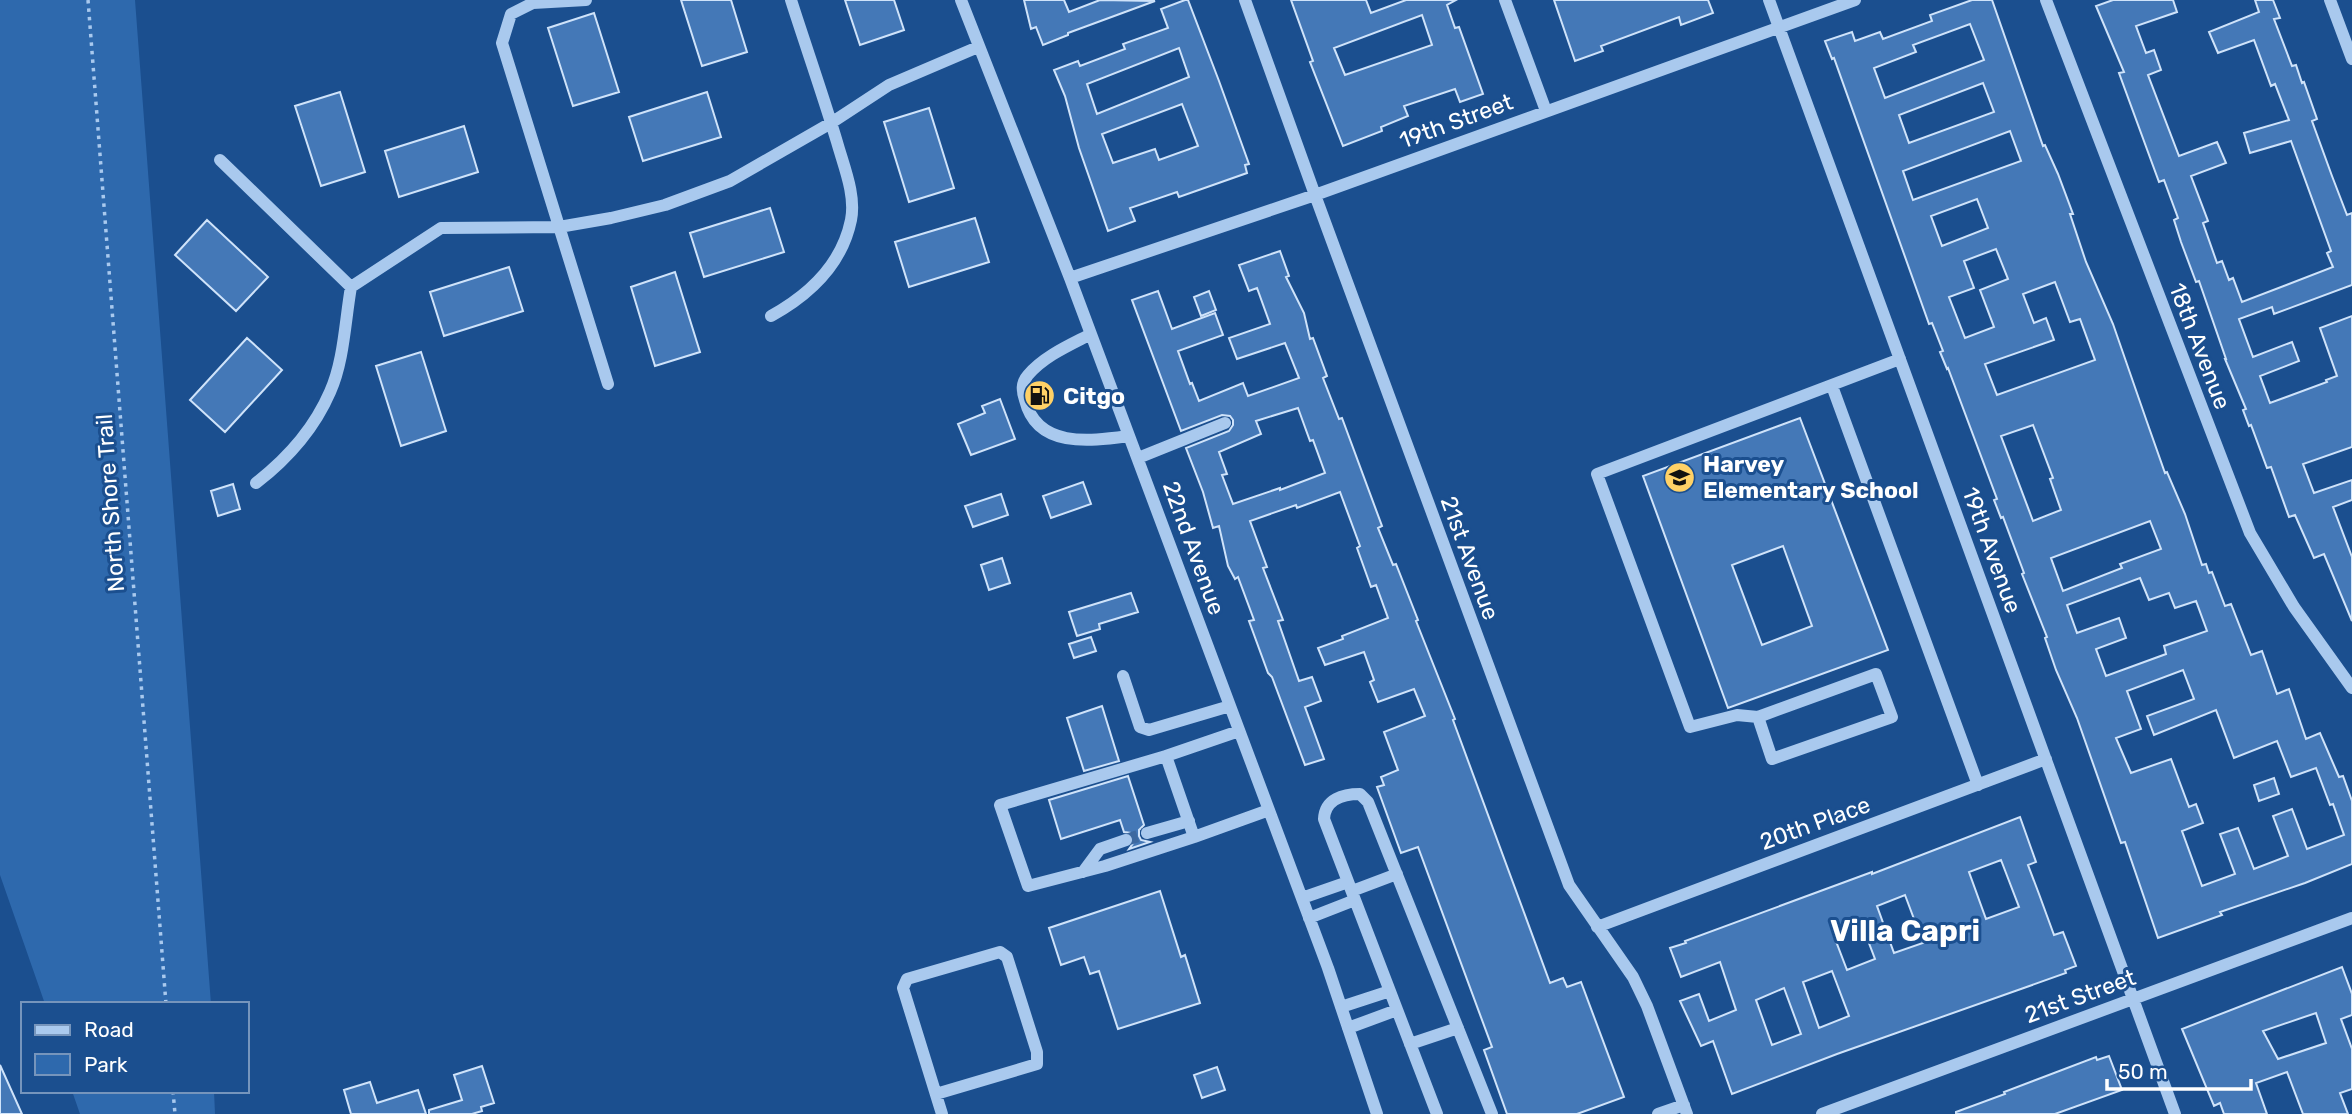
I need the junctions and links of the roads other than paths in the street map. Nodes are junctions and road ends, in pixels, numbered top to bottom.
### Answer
1 (586, 0) edge
2 (791, 0) edge
3 (961, 0) edge
4 (1245, 0) edge
5 (1505, 0) edge
6 (1769, 0) edge
7 (1855, 0) edge
8 (2046, 0) edge
9 (2330, 0) edge
10 (1779, 27) junction
11 (978, 47) junction
12 (2352, 60) edge
13 (1546, 111) junction
14 (831, 123) junction
15 (220, 160) dead end
16 (1315, 195) junction
17 (559, 227) junction
18 (1070, 278) junction
19 (351, 287) junction
20 (771, 316) dead end
21 (1091, 334) junction
22 (1900, 359) junction
23 (608, 384) dead end
24 (1832, 386) junction
25 (1225, 423) dead end
26 (1129, 436) junction
27 (1138, 458) junction
28 (256, 483) dead end
29 (1123, 676) dead end
30 (2352, 688) edge
31 (1230, 706) junction
32 (1758, 717) junction
33 (1240, 731) junction
34 (1166, 756) junction
35 (2046, 760) junction
36 (1978, 785) junction
37 (1269, 810) junction
38 (1189, 821) junction
39 (1147, 833) tunnel mouth
40 (1194, 836) junction
41 (1126, 840) tunnel mouth
42 (1083, 872) junction
43 (1397, 874) junction
44 (1352, 891) junction
45 (1302, 898) junction
46 (1309, 918) junction
47 (2352, 918) edge
48 (1597, 927) junction
49 (1390, 991) junction
50 (2133, 999) junction
51 (1341, 1007) junction
52 (1397, 1010) junction
53 (1348, 1028) junction
54 (1458, 1028) junction
55 (1410, 1044) junction
56 (936, 1094) junction
57 (1685, 1109) edge
58 (942, 1114) edge
59 (1377, 1114) edge
60 (1437, 1114) edge
61 (1492, 1114) edge
62 (1658, 1114) edge
63 (1822, 1114) edge
64 (2175, 1114) edge

1 - 17 street
2 - 14 street
3 - 11 street, 22nd Avenue
4 - 16 street, 21st Avenue
5 - 13 street
6 - 10 street, 19th Avenue
7 - 10 street, 19th Street
8 - 30 street, 18th Avenue
9 - 12 street
10 - 13 street, 19th Street
10 - 22 street, 19th Avenue
11 - 14 street
11 - 18 street, 22nd Avenue
13 - 16 street, 19th Street
14 - 17 street
14 - 20 street
15 - 19 street
16 - 18 street, 19th Street
16 - 48 street, 21st Avenue
17 - 19 street
17 - 23 street
18 - 21 street, 22nd Avenue
19 - 28 street
21 - 26 street, 22nd Avenue
21 - 26 street
22 - 24 street
22 - 35 street, 19th Avenue
24 - 32 street
24 - 36 street
25 - 27 street
26 - 27 street, 22nd Avenue
27 - 31 street, 22nd Avenue
29 - 31 street
31 - 33 street, 22nd Avenue
32 - 32 street
33 - 34 street
33 - 37 street, 22nd Avenue
34 - 38 street
34 - 42 street
35 - 36 street, 20th Place
35 - 50 street, 19th Avenue
36 - 48 street, 20th Place
37 - 40 street
37 - 45 street, 22nd Avenue
38 - 39 street
38 - 40 street
40 - 42 street
41 - 42 street
43 - 44 street
43 - 44 street
43 - 54 street
44 - 45 street
44 - 46 street
44 - 49 street
45 - 46 street, 22nd Avenue
46 - 51 street, 22nd Avenue
47 - 50 street, 21st Street
48 - 57 street, 21st Avenue
49 - 51 street
49 - 52 street
50 - 63 street, 21st Street
50 - 64 street, 19th Avenue
51 - 53 street, 22nd Avenue
52 - 53 street
52 - 55 street
53 - 59 street, 22nd Avenue
54 - 55 street
54 - 61 street
55 - 60 street
56 - 56 street
56 - 58 street
57 - 62 street

